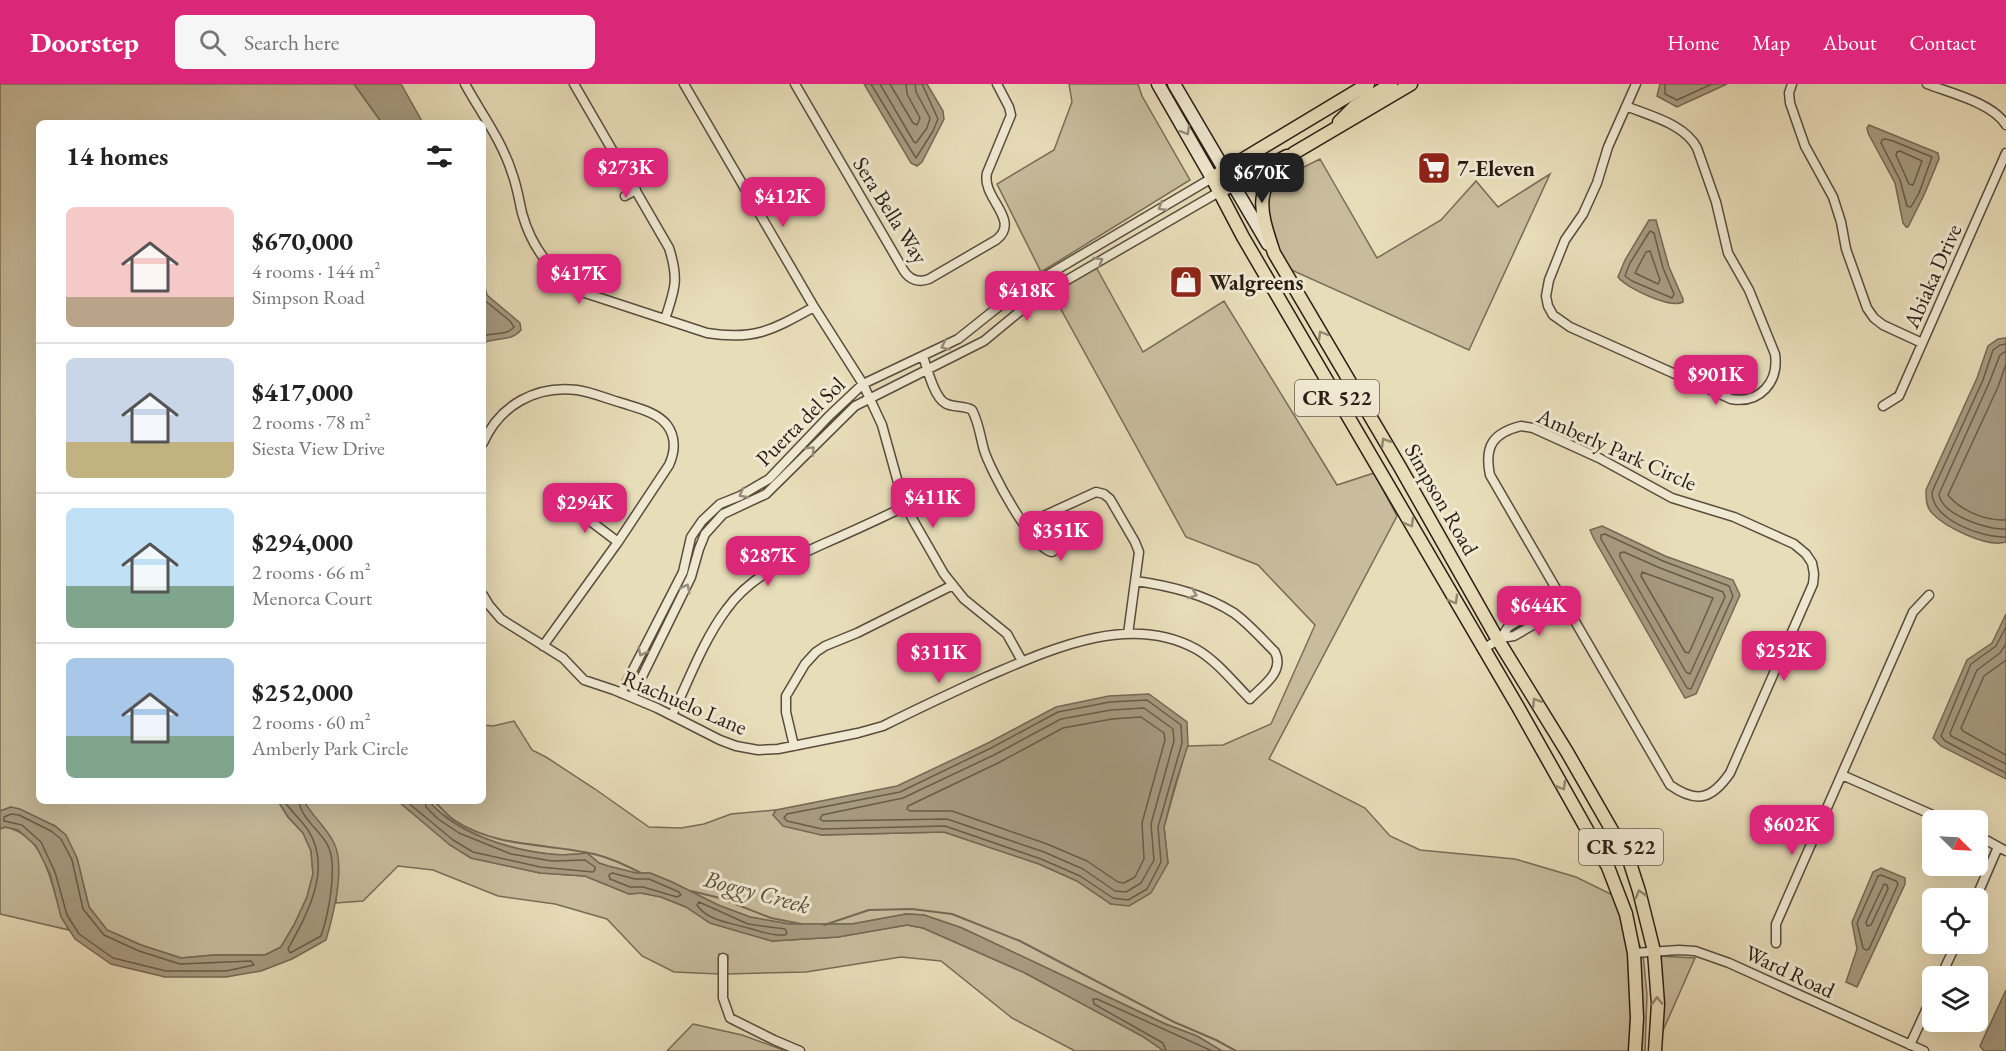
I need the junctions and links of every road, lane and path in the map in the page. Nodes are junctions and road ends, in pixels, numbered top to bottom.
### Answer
1 (465, 84) edge
2 (574, 84) edge
3 (684, 84) edge
4 (795, 84) edge
5 (997, 84) edge
6 (1158, 84) edge
7 (1174, 84) edge
8 (1368, 84) edge
9 (1391, 84) edge
10 (1411, 84) edge
11 (1636, 84) edge
12 (1792, 84) edge
13 (1926, 84) edge
14 (1626, 106) junction
15 (486, 120) edge
16 (486, 121) edge
17 (2006, 125) edge
18 (1328, 133) junction
19 (1294, 153) junction
20 (2006, 153) edge
21 (1225, 170) junction
22 (1212, 178) junction
23 (1233, 185) junction
24 (636, 190) junction
25 (1220, 192) junction
26 (625, 196) dead end
27 (1274, 253) junction
28 (1005, 301) junction
29 (814, 307) junction
30 (1016, 314) junction
31 (665, 319) junction
32 (1922, 343) junction
33 (923, 356) junction
34 (927, 369) junction
35 (863, 384) junction
36 (870, 398) junction
37 (1883, 406) dead end
38 (486, 437) edge
39 (1373, 459) junction
40 (580, 504) dead end
41 (906, 506) junction
42 (1424, 511) junction
43 (1044, 516) junction
44 (1024, 525) junction
45 (618, 542) junction
46 (1136, 581) junction
47 (953, 585) junction
48 (1560, 595) junction
49 (1929, 595) dead end
50 (486, 600) edge
51 (1566, 606) junction
52 (1128, 634) junction
53 (1500, 639) junction
54 (543, 646) junction
55 (1483, 649) junction
56 (1022, 662) junction
57 (621, 693) junction
58 (633, 698) junction
59 (672, 715) junction
60 (794, 746) junction
61 (1842, 775) junction
62 (1922, 810) edge
63 (1988, 841) edge
64 (2002, 849) edge
65 (1981, 888) edge
66 (1776, 943) dead end
67 (1654, 951) junction
68 (1634, 953) junction
69 (723, 958) dead end
70 (1922, 1019) edge
71 (1910, 1046) junction
72 (800, 1051) edge
73 (1635, 1051) edge
74 (1655, 1051) edge
75 (1924, 1051) edge

1 - 15 street
2 - 24 street
3 - 29 street
4 - 5 street, Sera Bella Way
6 -> 22 main road, Simpson Road
7 - 21 main road, Simpson Road
8 - 21 main road
9 - 18 main road
10 - 18 main road, CR 522
11 - 14 street
12 - 32 street
13 - 17 street
14 - 14 street
16 - 31 street
18 - 19 main road, CR 522
19 - 23 main road
19 - 27 main road, CR 522
20 - 32 street, Abiaka Drive
21 - 22 main road
21 - 23 main road, Simpson Road
22 - 25 main road, Simpson Road / CR 522
22 -> 28 street, Puerta del Sol
23 - 25 main road
23 - 27 main road, Simpson Road
24 - 26 street
24 - 31 street
30 -> 25 street, Puerta del Sol
25 - 39 main road, Simpson Road / CR 522
42 -> 27 main road, Simpson Road / CR 522
28 - 30 street
28 -> 33 street, Puerta del Sol
29 - 31 street
29 - 35 street
30 - 34 street, Puerta del Sol
32 - 37 street, Abiaka Drive
33 - 34 street
33 - 35 street, Puerta del Sol
34 - 36 street, Puerta del Sol
34 - 44 street
35 - 36 street
35 -> 57 street, Puerta del Sol
36 - 41 street
58 -> 36 street, Puerta del Sol
38 - 45 street
39 - 42 main road
39 -> 55 main road, Simpson Road / CR 522
40 - 45 street
41 - 47 street
41 - 59 street
42 - 53 main road, Simpson Road / CR 522
43 - 44 street
43 - 44 street
43 - 46 street
45 - 54 street
46 - 52 street
46 -> 52 street, Riachuelo Lane
47 - 56 street
47 - 60 street
48 - 51 street, Amberly Park Circle
48 - 51 street, Amberly Park Circle
48 - 53 street
49 - 61 street
50 - 54 street, Riachuelo Lane
51 - 53 street
52 - 56 street, Riachuelo Lane
53 - 55 street
67 -> 53 main road, Simpson Road / CR 522
54 - 57 street, Riachuelo Lane
55 -> 68 main road, Simpson Road / CR 522
56 - 60 street, Riachuelo Lane
57 - 58 street, Riachuelo Lane
58 - 59 street, Riachuelo Lane
59 - 60 street, Riachuelo Lane
61 - 62 street
61 - 66 street
63 - 64 street
64 - 65 street
67 - 68 street, Ward Road
67 - 71 street, Ward Road
74 -> 67 main road, Simpson Road / CR 522
68 - 73 main road, Simpson Road / CR 522
69 - 72 street
70 - 71 street
71 - 75 street, Ward Road

